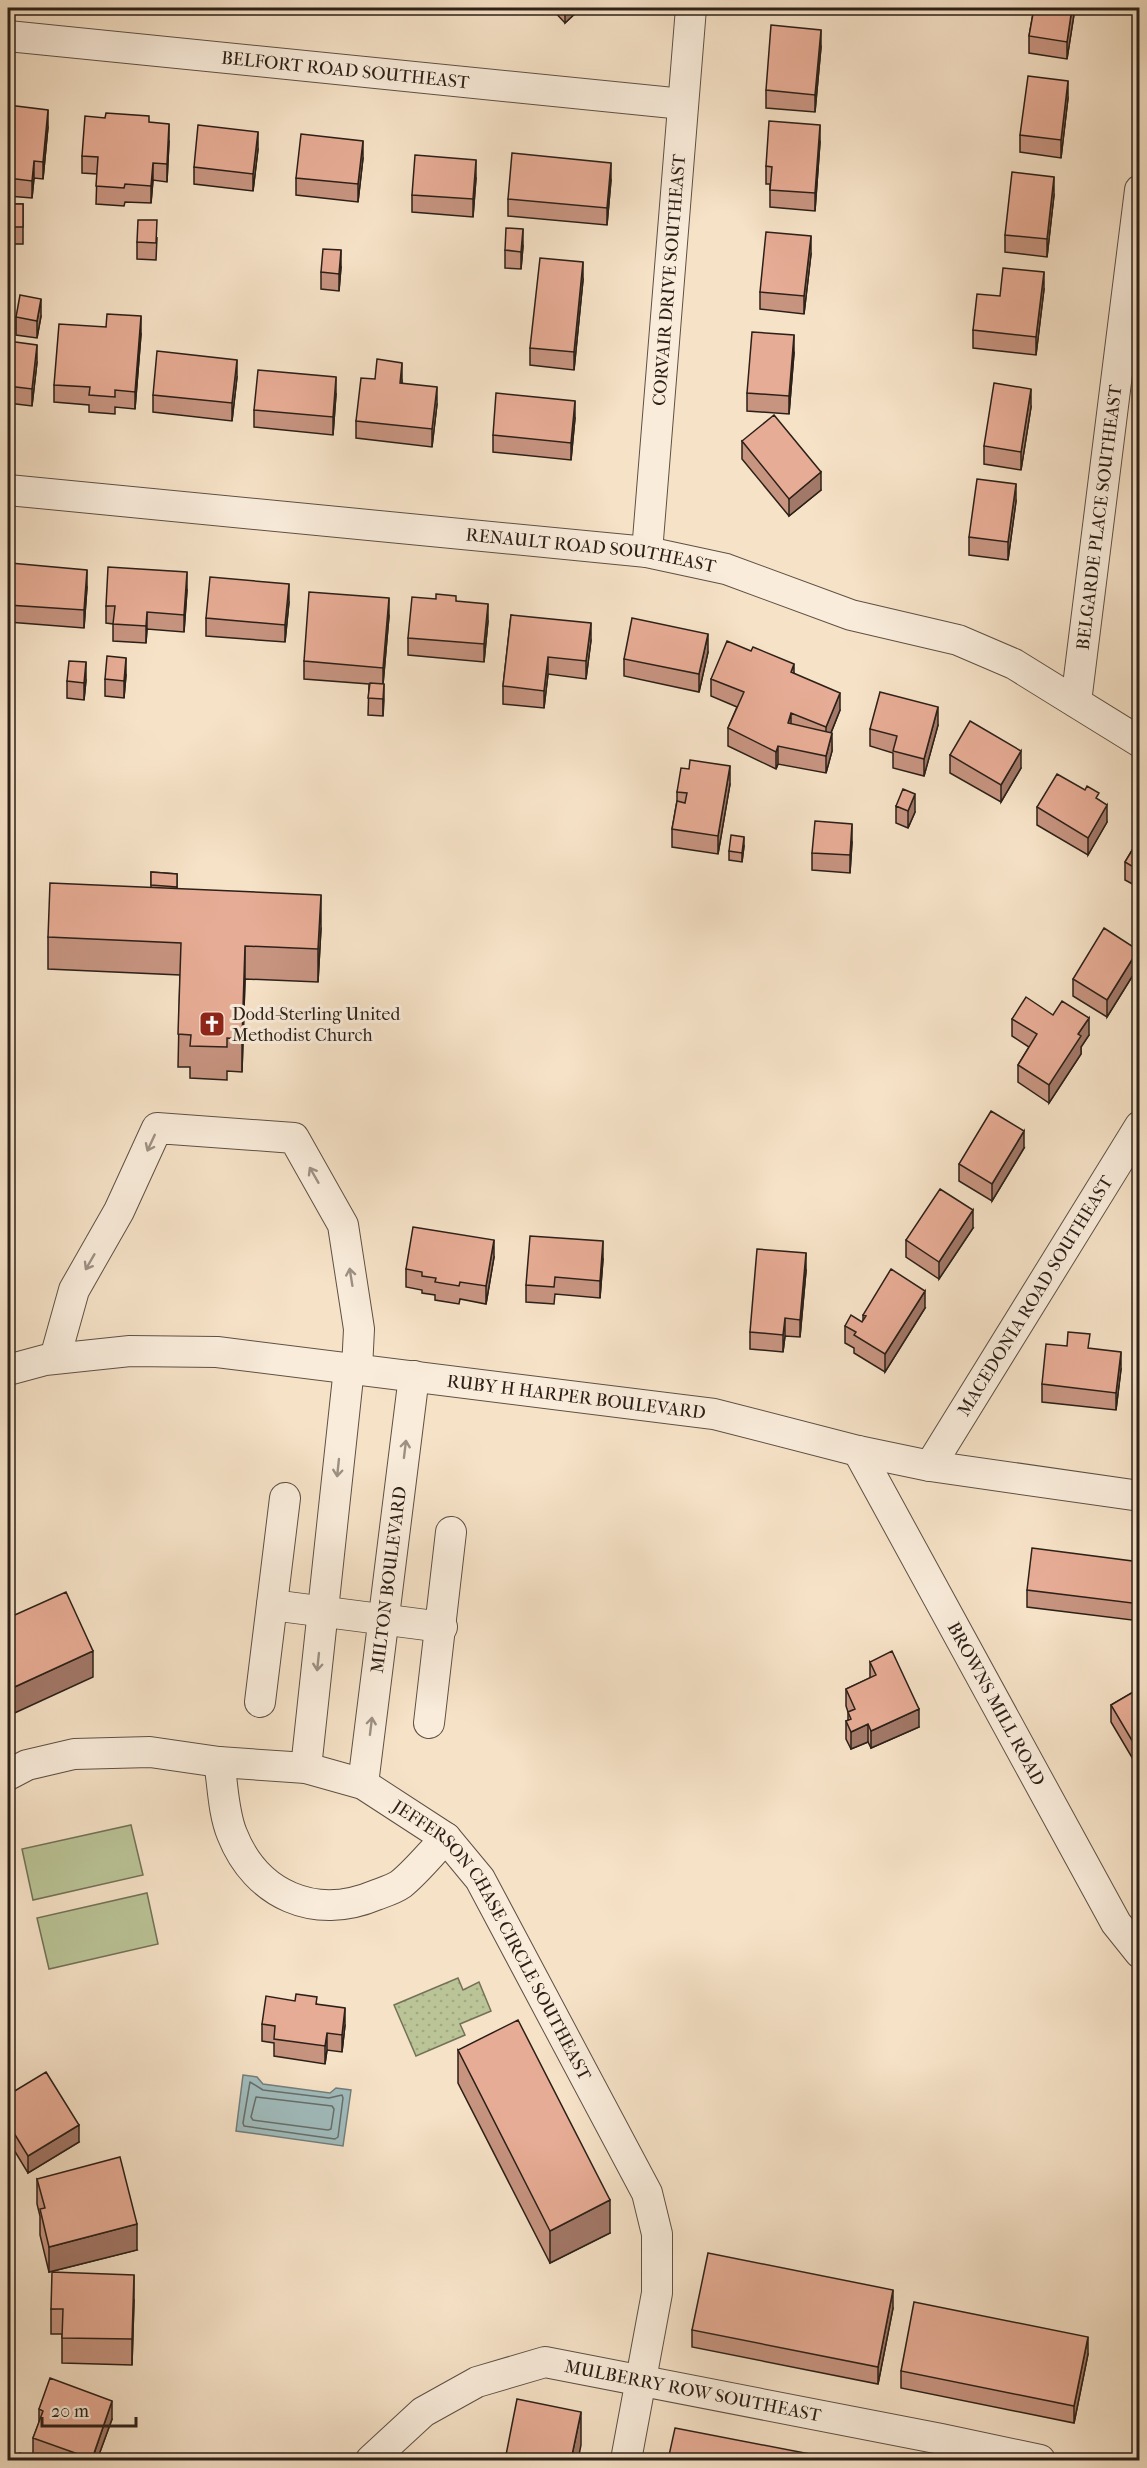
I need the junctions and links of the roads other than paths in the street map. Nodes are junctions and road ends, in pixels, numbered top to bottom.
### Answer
1 (691, 8) edge
2 (8, 36) edge
3 (683, 104) junction
4 (1140, 190) edge
5 (8, 490) edge
6 (647, 552) junction
7 (1076, 702) junction
8 (1140, 742) edge
9 (1140, 1126) edge
10 (55, 1358) junction
11 (353, 1369) junction
12 (8, 1370) edge
13 (414, 1377) junction
14 (858, 1451) junction
15 (930, 1466) junction
16 (1140, 1496) edge
17 (285, 1498) dead end
18 (451, 1532) dead end
19 (273, 1605) junction
20 (323, 1610) junction
21 (384, 1620) junction
22 (442, 1627) junction
23 (260, 1702) dead end
24 (429, 1723) dead end
25 (219, 1762) junction
26 (306, 1768) junction
27 (8, 1775) edge
28 (363, 1784) junction
29 (446, 1838) junction
30 (1140, 1953) edge
31 (641, 2380) junction
32 (939, 2450) edge
33 (371, 2460) edge
34 (626, 2460) edge
35 (1040, 2460) edge

1 - 3 street, CORVAIR DRIVE SOUTHEAST
2 - 3 street, BELFORT ROAD SOUTHEAST
3 - 6 street, CORVAIR DRIVE SOUTHEAST
4 - 7 street, BELGARDE PLACE SOUTHEAST
5 - 6 street, RENAULT ROAD SOUTHEAST
6 - 7 street, RENAULT ROAD SOUTHEAST
7 - 8 street, RENAULT ROAD SOUTHEAST
9 - 15 street, MACEDONIA ROAD SOUTHEAST
10 - 11 street, RUBY H HARPER BOULEVARD
11 -> 10 street
10 - 12 street, RUBY H HARPER BOULEVARD
11 - 13 street, RUBY H HARPER BOULEVARD
11 -> 20 street
13 - 14 street, RUBY H HARPER BOULEVARD
21 -> 13 street, MILTON BOULEVARD
14 - 15 street, RUBY H HARPER BOULEVARD
14 - 30 street, BROWNS MILL ROAD
15 - 16 street, RUBY H HARPER BOULEVARD
17 - 19 street
18 - 22 street
19 - 20 street
19 - 23 street
20 - 21 street
20 -> 26 street
21 - 22 street
28 -> 21 street, MILTON BOULEVARD
22 - 24 street
25 - 26 street, JEFFERSON CHASE CIRCLE SOUTHEAST
25 - 27 street, JEFFERSON CHASE CIRCLE SOUTHEAST
25 - 29 street
26 - 28 street, JEFFERSON CHASE CIRCLE SOUTHEAST
28 - 29 street, JEFFERSON CHASE CIRCLE SOUTHEAST
29 - 31 street, JEFFERSON CHASE CIRCLE SOUTHEAST
31 - 32 street, MULBERRY ROW SOUTHEAST
31 - 33 street, MULBERRY ROW SOUTHEAST
31 - 34 street, JEFFERSON CHASE CIRCLE SOUTHEAST
32 - 35 street, MULBERRY ROW SOUTHEAST

